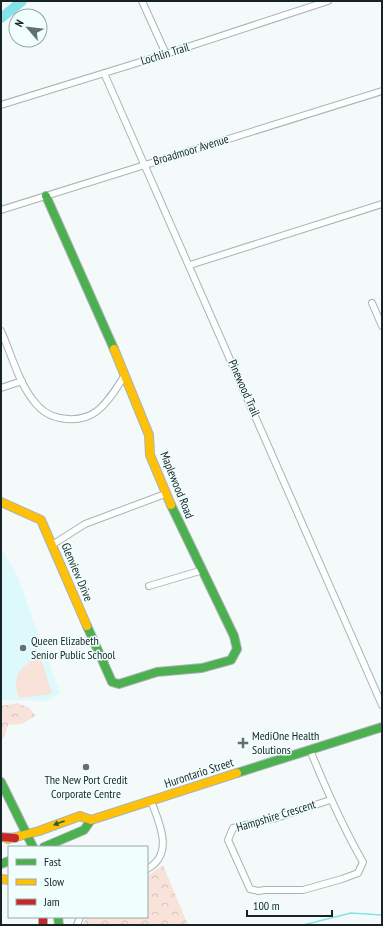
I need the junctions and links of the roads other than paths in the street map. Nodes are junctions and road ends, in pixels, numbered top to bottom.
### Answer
1 (142, 1) edge
2 (328, 1) edge
3 (166, 54) junction
4 (104, 73) junction
5 (382, 91) edge
6 (1, 105) edge
7 (144, 165) junction
8 (46, 196) junction
9 (382, 204) edge
10 (1, 210) edge
11 (190, 265) junction
12 (372, 303) dead end
13 (382, 326) edge
14 (1, 331) edge
15 (125, 375) junction
16 (22, 380) junction
17 (1, 388) edge
18 (165, 494) junction
19 (1, 502) edge
20 (52, 545) junction
21 (203, 570) junction
22 (149, 586) dead end
23 (109, 675) joint
24 (382, 705) edge
25 (382, 727) edge
26 (310, 750) junction
27 (1, 782) edge
28 (330, 800) junction
29 (150, 801) junction
30 (91, 820) junction
31 (27, 834) junction
32 (1, 837) edge
33 (16, 838) junction
34 (1, 840) edge
35 (33, 846) edge
36 (46, 846) edge
37 (148, 868) edge

1 - 3 street
2 - 3 street, Lochlin Trail
3 - 4 street, Lochlin Trail
4 - 6 street, Lochlin Trail
4 - 7 street, Pinewood Trail
5 - 7 street, Broadmoor Avenue
7 - 8 street, Broadmoor Avenue
7 - 11 street, Pinewood Trail
8 - 10 street, Broadmoor Avenue
8 - 15 main road, Maplewood Road
9 - 11 street
11 - 24 street, Pinewood Trail
12 - 13 street
14 - 16 street
15 - 16 street
15 - 18 main road, Maplewood Road
16 - 17 street
18 - 20 street
18 - 21 main road, Maplewood Road
19 - 20 main road, Glenview Drive
20 - 23 main road, Glenview Drive
21 - 22 street
21 - 23 main road, Maplewood Road
25 - 26 main road, Hurontario Street
26 - 28 street, Hampshire Crescent
26 - 29 main road, Hurontario Street
27 - 31 main road
28 - 28 street, Hampshire Crescent
29 - 30 main road, Hurontario Street
29 - 37 street
30 -> 31 main road, Hurontario Street
30 - 36 main road, Hurontario Street
31 - 33 main road, Hurontario Street
31 - 35 main road
32 - 33 main road
33 - 34 main road, Hurontario Street

